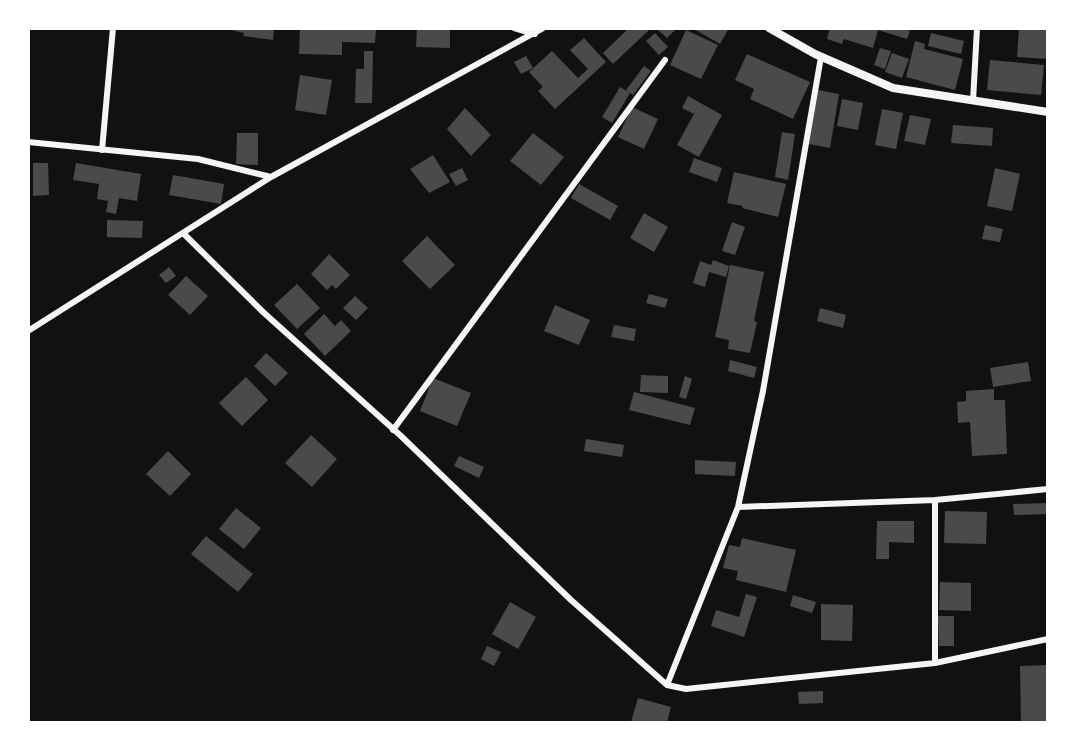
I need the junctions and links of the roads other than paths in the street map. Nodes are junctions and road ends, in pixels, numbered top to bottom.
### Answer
1 (114, 28) edge
2 (514, 28) edge
3 (543, 28) edge
4 (769, 28) edge
5 (977, 28) edge
6 (535, 34) junction
7 (821, 57) junction
8 (665, 60) dead end
9 (973, 100) junction
10 (1047, 112) edge
11 (28, 142) edge
12 (102, 150) junction
13 (271, 177) junction
14 (183, 233) junction
15 (28, 331) edge
16 (393, 430) junction
17 (1047, 489) edge
18 (935, 500) junction
19 (738, 507) junction
20 (1047, 639) edge
21 (935, 663) junction
22 (667, 685) junction

1 - 12 street
2 - 6 street
3 - 6 street
4 - 7 street
5 - 9 street
6 - 13 street
7 - 9 street
7 - 19 street
8 - 16 street
9 - 10 street
11 - 12 street
12 - 13 street
13 - 14 street
14 - 15 street
14 - 16 street
16 - 22 street
17 - 18 street
18 - 19 street
18 - 21 street
19 - 22 street
20 - 21 street
21 - 22 street

